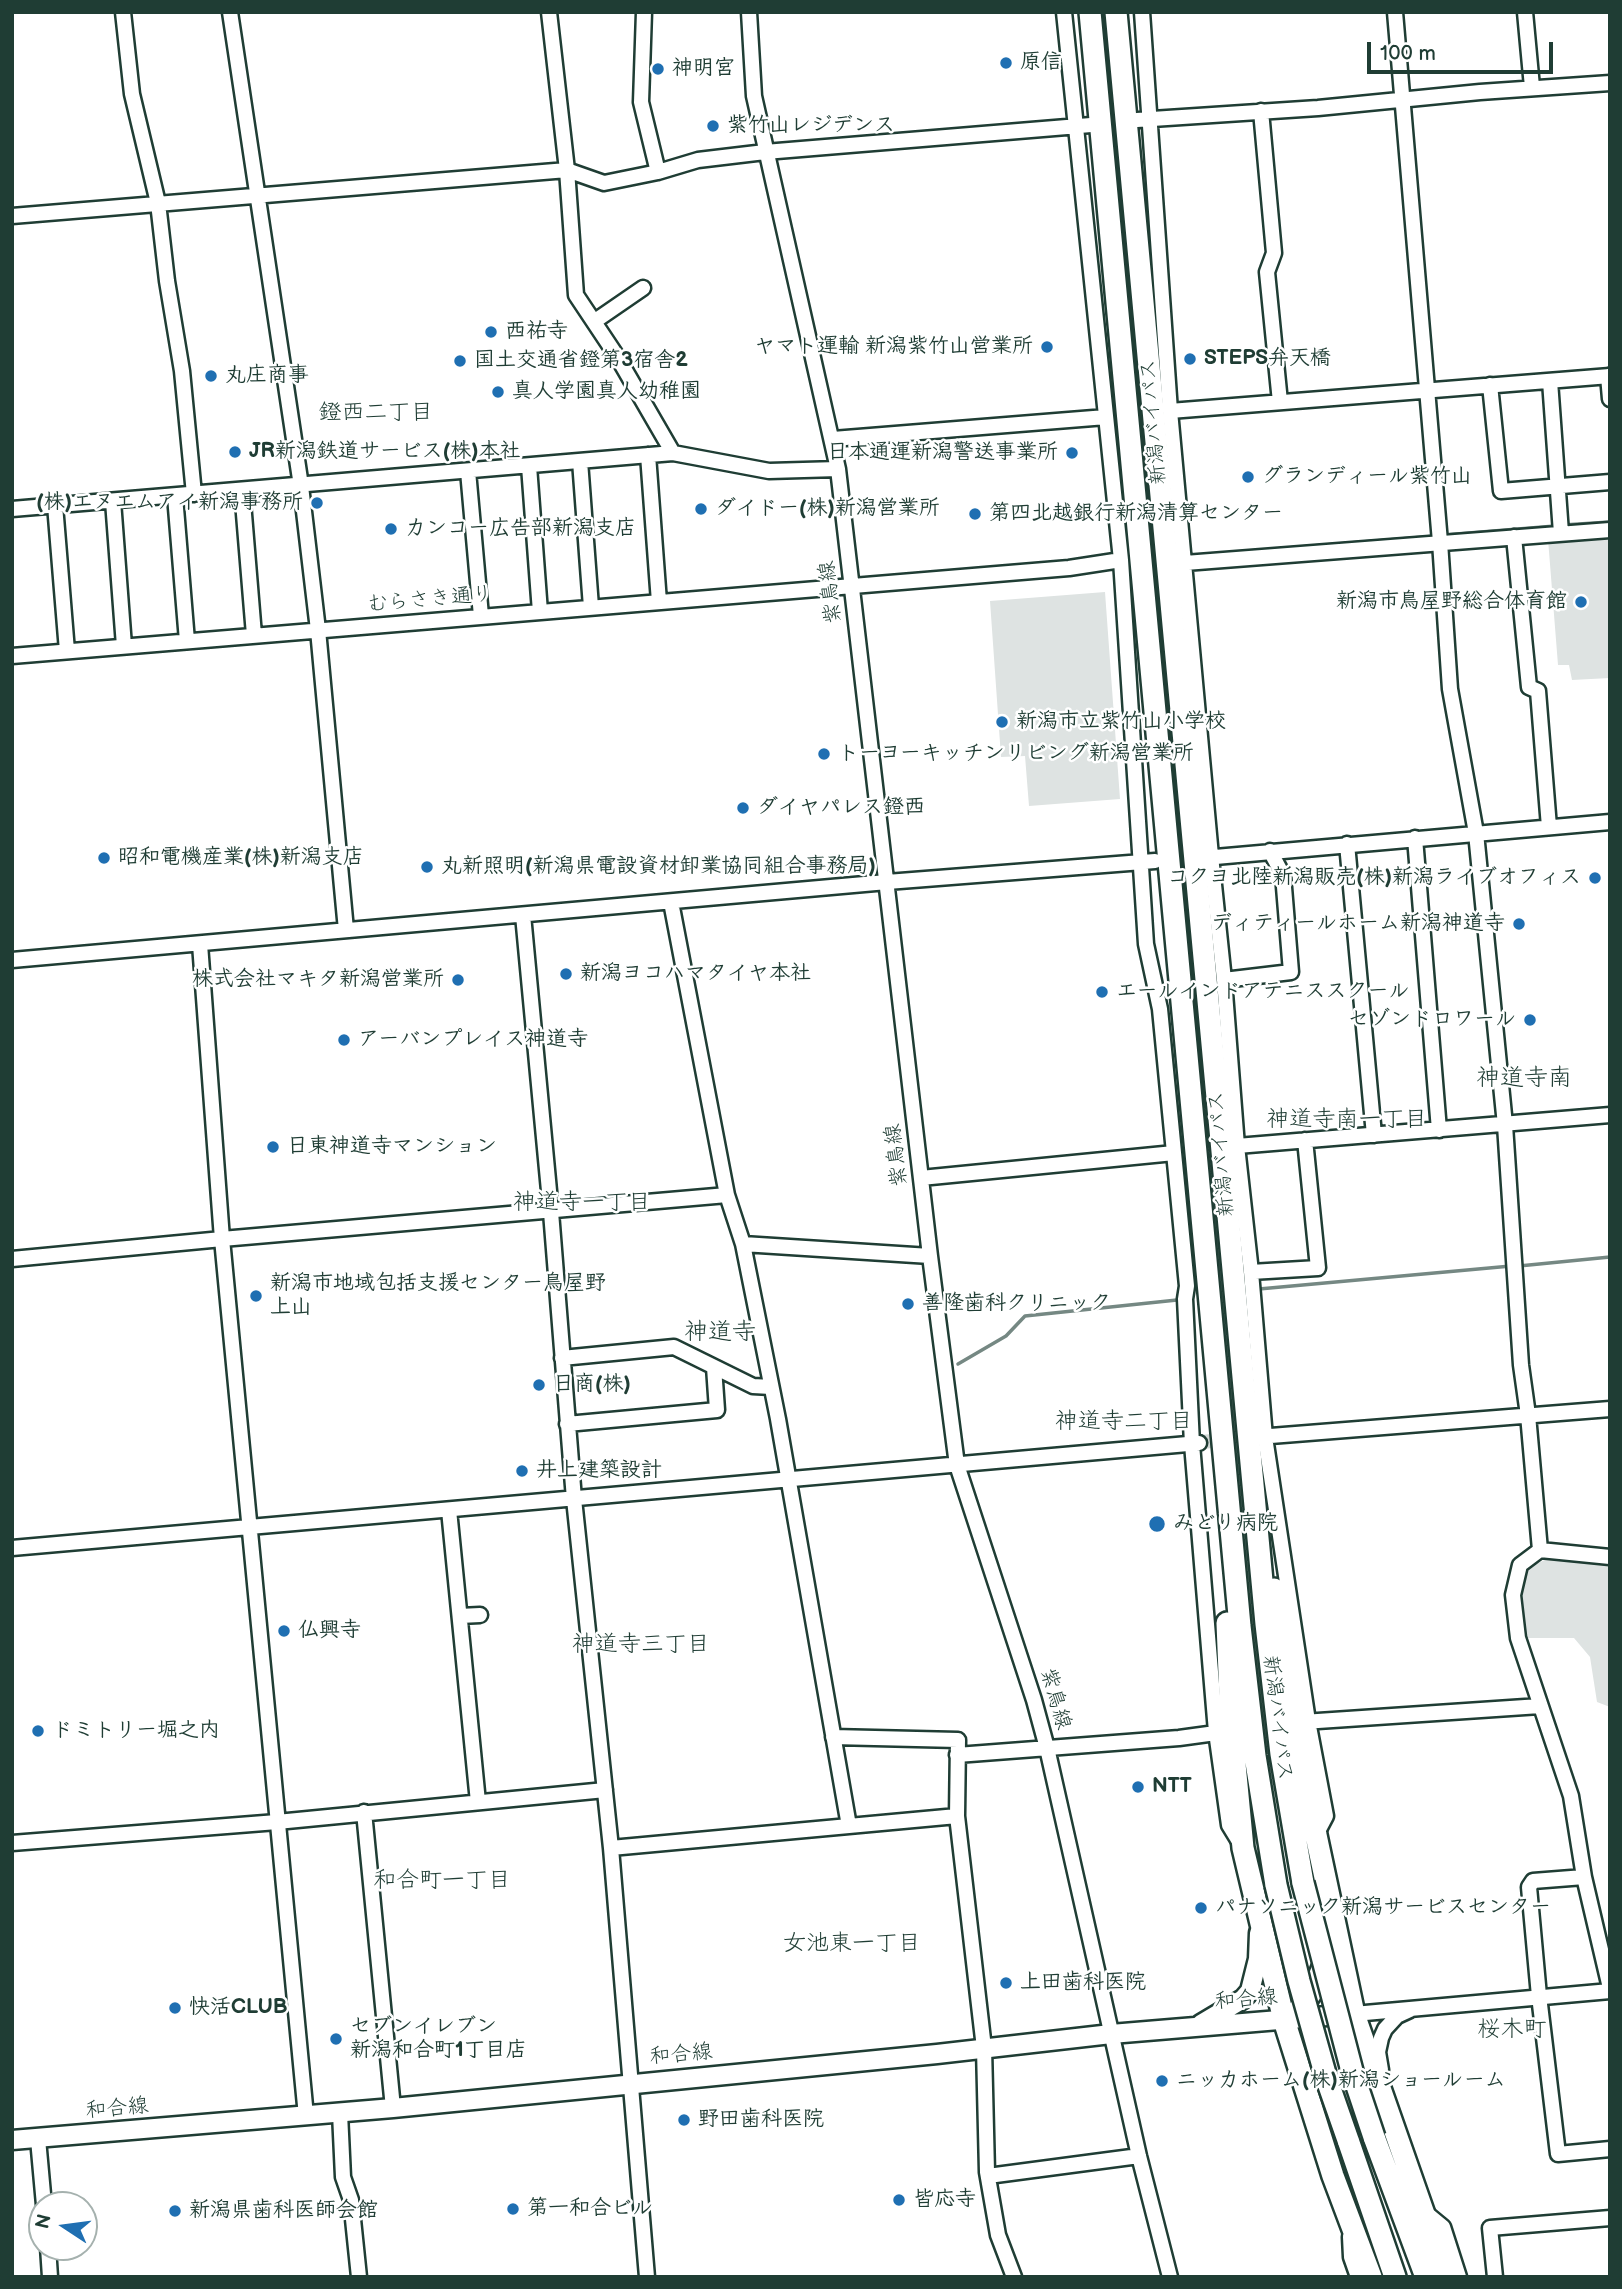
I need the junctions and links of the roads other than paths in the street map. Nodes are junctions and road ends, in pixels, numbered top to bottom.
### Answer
1 (123, 12) edge
2 (230, 12) edge
3 (550, 12) edge
4 (644, 12) edge
5 (749, 12) edge
6 (1064, 12) edge
7 (1088, 12) edge
8 (1117, 12) edge
9 (1142, 12) edge
10 (1395, 12) edge
11 (1525, 12) edge
12 (1610, 83) edge
13 (1532, 87) junction
14 (1403, 98) junction
15 (1261, 111) junction
16 (1143, 120) junction
17 (1084, 126) junction
18 (765, 152) junction
19 (567, 170) junction
20 (658, 172) junction
21 (258, 196) junction
22 (158, 203) junction
23 (12, 216) edge
24 (643, 288) dead end
25 (595, 321) junction
26 (1609, 376) edge
27 (1550, 381) junction
28 (1490, 385) junction
29 (1426, 391) junction
30 (1610, 399) edge
31 (1280, 402) junction
32 (1170, 411) junction
33 (1106, 417) junction
34 (833, 439) junction
35 (673, 453) junction
36 (648, 455) junction
37 (580, 461) junction
38 (529, 466) junction
39 (838, 469) junction
40 (468, 471) junction
41 (1610, 482) edge
42 (300, 486) junction
43 (1558, 486) junction
44 (242, 490) junction
45 (194, 494) junction
46 (175, 496) junction
47 (113, 501) junction
48 (55, 505) junction
49 (12, 509) edge
50 (1610, 530) edge
51 (1561, 533) junction
52 (1514, 537) junction
53 (1440, 542) junction
54 (1121, 559) junction
55 (1185, 563) junction
56 (852, 586) junction
57 (659, 602) junction
58 (590, 607) junction
59 (540, 612) junction
60 (481, 617) junction
61 (318, 630) junction
62 (254, 635) junction
63 (187, 641) junction
64 (124, 646) junction
65 (67, 651) junction
66 (12, 656) edge
67 (1610, 822) edge
68 (1549, 827) junction
69 (1476, 832) junction
70 (1415, 838) junction
71 (1347, 844) junction
72 (1270, 851) junction
73 (1207, 857) junction
74 (1155, 861) dead end
75 (1140, 863) junction
76 (887, 882) junction
77 (671, 902) junction
78 (523, 915) junction
79 (346, 930) junction
80 (200, 944) junction
81 (12, 960) edge
82 (1224, 979) junction
83 (1610, 1115) edge
84 (1505, 1125) junction
85 (1439, 1130) junction
86 (1374, 1135) junction
87 (1305, 1140) junction
88 (1237, 1146) junction
89 (1174, 1153) junction
90 (921, 1178) junction
91 (727, 1195) junction
92 (551, 1212) junction
93 (222, 1238) junction
94 (743, 1244) junction
95 (930, 1256) junction
96 (12, 1259) edge
97 (1251, 1272) junction
98 (562, 1358) junction
99 (714, 1367) junction
100 (1216, 1367) junction
101 (771, 1387) junction
102 (1610, 1409) edge
103 (1528, 1415) junction
104 (567, 1424) junction
105 (1261, 1437) junction
106 (1196, 1443) junction
107 (957, 1465) junction
108 (789, 1481) junction
109 (1254, 1488) junction
110 (574, 1499) junction
111 (449, 1510) junction
112 (250, 1527) junction
113 (12, 1548) edge
114 (1540, 1550) junction
115 (1610, 1557) edge
116 (480, 1615) dead end
117 (460, 1616) junction
118 (1540, 1706) junction
119 (1305, 1722) junction
120 (1220, 1732) junction
121 (833, 1737) junction
122 (1047, 1748) junction
123 (957, 1755) junction
124 (605, 1790) junction
125 (478, 1802) junction
126 (364, 1812) junction
127 (957, 1816) junction
128 (277, 1822) junction
129 (849, 1826) junction
130 (1317, 1835) junction
131 (12, 1843) edge
132 (611, 1848) junction
133 (1243, 1848) junction
134 (1584, 1877) junction
135 (1255, 1897) junction
136 (1332, 1910) junction
137 (1610, 1989) edge
138 (1539, 1996) junction
139 (1415, 2008) junction
140 (1354, 2014) junction
141 (1284, 2020) junction
142 (1195, 2027) junction
143 (1111, 2034) junction
144 (984, 2048) junction
145 (629, 2083) junction
146 (1380, 2087) junction
147 (393, 2108) junction
148 (340, 2113) junction
149 (306, 2116) junction
150 (38, 2139) junction
151 (12, 2140) edge
152 (1323, 2144) junction
153 (1610, 2149) edge
154 (1139, 2156) junction
155 (988, 2176) junction
156 (43, 2191) edge
157 (1425, 2212) junction
158 (1610, 2218) edge
159 (1350, 2220) junction
160 (359, 2277) edge
161 (647, 2277) edge
162 (1014, 2277) edge
163 (1170, 2277) edge
164 (1358, 2277) edge
165 (1371, 2277) edge
166 (1395, 2277) edge
167 (1426, 2277) edge
168 (1446, 2277) edge
169 (1459, 2277) edge
170 (1495, 2277) edge

1 - 22 street
2 - 21 street
3 - 19 street
4 - 20 street
5 - 18 street, 紫鳥線
6 - 17 street
7 - 100 highway, 新潟バイパス
8 - 109 highway, 新潟バイパス
9 - 16 street
10 - 14 street
11 - 13 street
12 - 13 street
13 - 14 street
14 - 15 street
14 - 29 street
15 - 16 street
15 - 31 street
16 - 32 street
17 - 18 street
17 - 33 street
18 - 20 street
18 - 34 street, 紫鳥線
19 - 20 street
19 - 21 street
19 - 25 street
21 - 22 street
21 - 42 street
22 - 23 street
22 - 45 street
24 - 25 street
25 - 35 street
26 - 27 street
26 - 30 street
27 - 28 street
27 - 43 street
28 - 29 street
28 - 43 street
29 - 31 street
29 - 53 street
31 - 32 street
32 - 55 street
33 - 34 street
33 - 54 street
34 - 39 street, 紫鳥線
35 - 36 street
35 - 39 street
36 - 37 street
36 - 57 street
37 - 38 street
37 - 58 street
38 - 40 street
38 - 59 street
39 - 56 street, 紫鳥線
40 - 42 street
40 - 60 street
41 - 43 street
42 - 44 street
42 - 61 street
43 - 51 street
44 - 45 street
44 - 62 street
45 - 46 street
46 - 47 street
46 - 63 street
47 - 48 street
47 - 64 street
48 - 49 street
48 - 65 street
50 - 51 street
51 - 52 street
52 - 53 street
52 - 68 street
53 - 55 street
53 - 69 street
54 - 56 street, むらさき通り
54 - 75 street
55 - 73 street
56 - 57 street, むらさき通り
56 - 76 street, 紫鳥線
57 - 58 street, むらさき通り
58 - 59 street, むらさき通り
59 - 60 street, むらさき通り
60 - 61 street, むらさき通り
61 - 62 street, むらさき通り
61 - 79 street
62 - 63 street, むらさき通り
63 - 64 street, むらさき通り
64 - 65 street, むらさき通り
65 - 66 street, むらさき通り
67 - 68 street
68 - 69 street
69 - 70 street
69 - 84 street
70 - 71 street
70 - 85 street
71 - 72 street
71 - 86 street
72 - 73 street
72 - 82 street
73 - 82 street
74 - 75 street
75 - 76 street
75 - 89 street
76 - 77 street
76 - 90 street, 紫鳥線
77 - 78 street
77 - 91 street
78 - 79 street
78 - 92 street
79 - 80 street
80 - 81 street
80 - 93 street
82 - 88 street
83 - 84 street
84 - 85 street
84 - 103 street
85 - 86 street
86 - 87 street
87 - 88 street
87 - 97 street
88 - 97 street
89 - 90 street
89 - 106 street
90 - 95 street, 紫鳥線
91 - 92 street
91 - 94 street
92 - 93 street
92 - 98 street
93 - 96 street
93 - 112 street
94 - 95 street
94 - 101 street
95 - 107 street, 紫鳥線
97 - 105 street
98 - 99 street
98 - 104 street
99 - 101 street
99 - 104 street
100 - 133 highway
100 - 166 highway, 新潟バイパス, bridge
101 - 108 street
102 - 103 street
103 - 105 street
103 - 114 street
104 - 110 street
105 - 119 street
106 - 107 street
106 - 120 street
107 - 108 street
107 - 122 street, 紫鳥線
108 - 110 street
108 - 121 street
109 - 130 highway
109 - 167 highway, 新潟バイパス, bridge
110 - 111 street
110 - 124 street
111 - 112 street
111 - 117 street
112 - 113 street
112 - 128 street
114 - 115 street
114 - 118 street
116 - 117 street
117 - 125 street
118 - 119 street
118 - 134 street
119 - 130 street
120 - 122 street
120 - 133 street
121 - 123 street
121 - 129 street
122 - 123 street
122 - 143 street, 紫鳥線
123 - 127 street
124 - 125 street
124 - 132 street
125 - 126 street
126 - 128 street
126 - 147 street
127 - 129 street
127 - 144 street
128 - 131 street
128 - 149 street
129 - 132 street
130 - 136 highway
132 - 145 street
133 - 135 highway
134 - 137 street
134 - 138 street
135 - 141 highway
135 - 142 main road
136 - 140 highway
136 - 141 highway
137 - 138 street
138 - 139 street
138 - 153 street
139 - 140 street
139 - 146 street
140 - 141 main road, 和合線
140 - 146 highway
140 - 152 highway
141 - 142 main road, 和合線
141 - 152 highway
142 - 143 main road, 和合線
143 - 144 main road, 和合線
143 - 154 street, 紫鳥線
144 - 145 main road, 和合線
144 - 155 street
145 - 147 main road, 和合線
145 - 161 street
146 - 157 highway
147 - 148 main road, 和合線
148 - 149 main road, 和合線
148 - 160 street
149 - 150 main road, 和合線
150 - 151 main road, 和合線
150 - 156 street
152 - 159 highway
154 - 155 street
154 - 163 street, 紫鳥線
155 - 162 street
157 - 168 highway
157 - 169 street
158 - 170 street
159 - 164 street
159 - 165 highway

